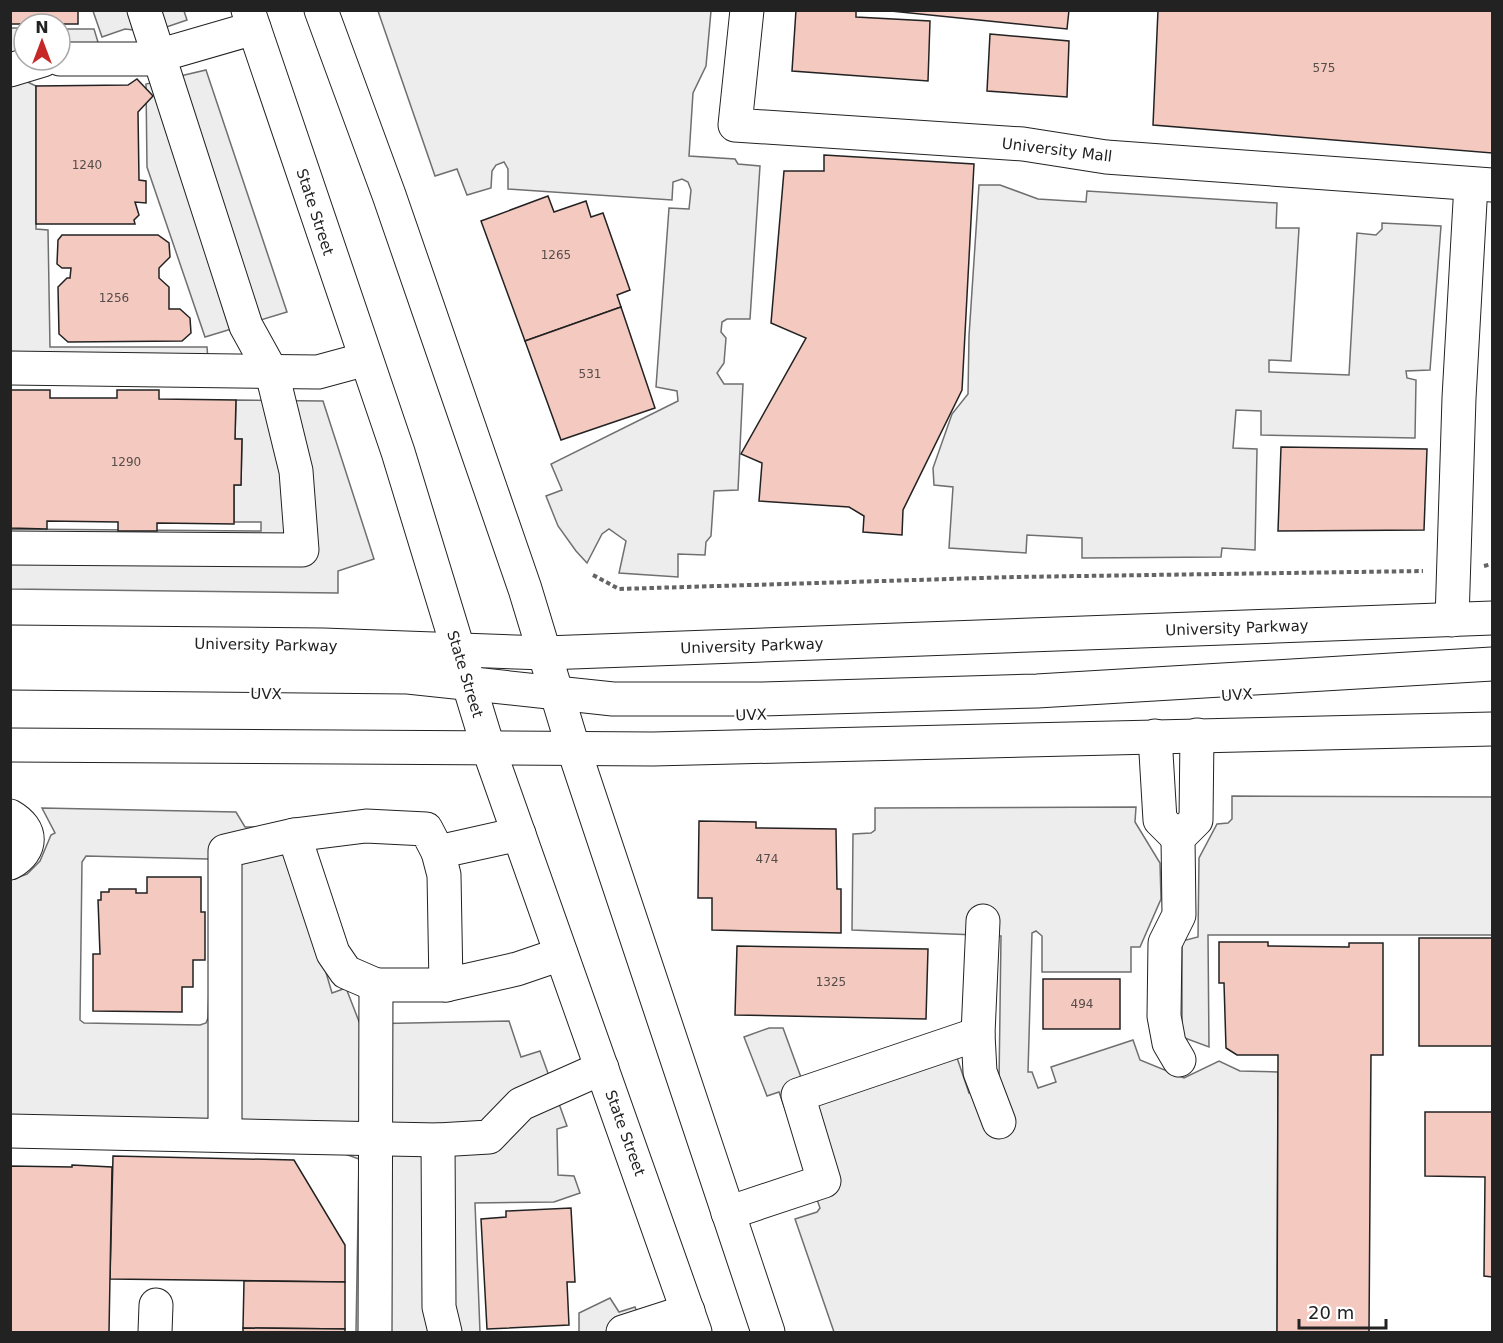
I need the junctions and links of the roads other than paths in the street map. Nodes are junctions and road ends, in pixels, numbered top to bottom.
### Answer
1 (144, 10) edge
2 (321, 10) edge
3 (747, 10) edge
4 (251, 19) edge
5 (160, 54) junction
6 (72, 59) edge
7 (1482, 185) edge
8 (10, 344) edge
9 (366, 359) junction
10 (11, 368) edge
11 (273, 373) junction
12 (10, 548) edge
13 (1492, 618) edge
14 (1452, 620) junction
15 (10, 642) edge
16 (458, 650) junction
17 (545, 653) junction
18 (1492, 664) edge
19 (10, 673) edge
20 (1492, 683) edge
21 (10, 691) edge
22 (471, 693) junction
23 (559, 701) junction
24 (1492, 729) edge
25 (1197, 735) junction
26 (1155, 736) junction
27 (10, 745) edge
28 (488, 747) junction
29 (573, 747) junction
30 (10, 816) edge
31 (519, 834) junction
32 (294, 835) junction
33 (1178, 838) junction
34 (438, 852) junction
35 (10, 863) edge
36 (983, 921) dead end
37 (561, 954) junction
38 (376, 985) junction
39 (446, 985) junction
40 (978, 1034) junction
41 (1179, 1060) dead end
42 (602, 1068) junction
43 (999, 1122) dead end
44 (10, 1131) edge
45 (225, 1135) junction
46 (376, 1139) junction
47 (438, 1140) junction
48 (728, 1214) junction
49 (691, 1322) edge
50 (375, 1332) edge
51 (445, 1332) edge
52 (623, 1332) edge
53 (768, 1332) edge

1 - 5 main road
2 - 17 main road
3 - 7 main road, University Mall
4 - 5 main road
4 - 9 main road, State Street
5 - 6 main road
5 - 11 main road
7 - 14 main road
8 - 10 main road
9 - 11 main road
9 - 16 main road, State Street
10 - 11 main road
11 - 12 main road
13 - 14 main road, University Parkway
14 - 17 main road, University Parkway
15 - 16 main road, University Parkway
16 - 17 main road, University Parkway
16 - 22 main road, State Street
17 - 23 main road
18 - 23 main road
19 - 22 main road
20 - 23 main road, UVX
21 - 22 main road, UVX
22 - 23 main road
22 - 28 main road, State Street
23 - 29 main road
24 - 25 main road
25 - 26 main road
25 - 33 main road
26 - 29 main road
26 - 33 main road
27 - 28 main road
28 - 29 main road
28 - 31 main road, State Street
29 - 48 main road
30 - 35 main road
31 - 34 main road
31 - 37 main road, State Street
32 - 34 main road
32 - 38 main road
32 - 45 main road
33 - 41 main road
34 - 39 main road
36 - 40 main road
37 - 39 main road
37 - 42 main road, State Street
38 - 39 main road
38 - 46 main road
40 - 43 main road
40 - 48 main road
42 - 47 main road
42 - 49 main road, State Street
44 - 45 main road
45 - 46 main road
46 - 47 main road
46 - 50 main road
47 - 51 main road
48 - 53 main road
49 - 52 main road

